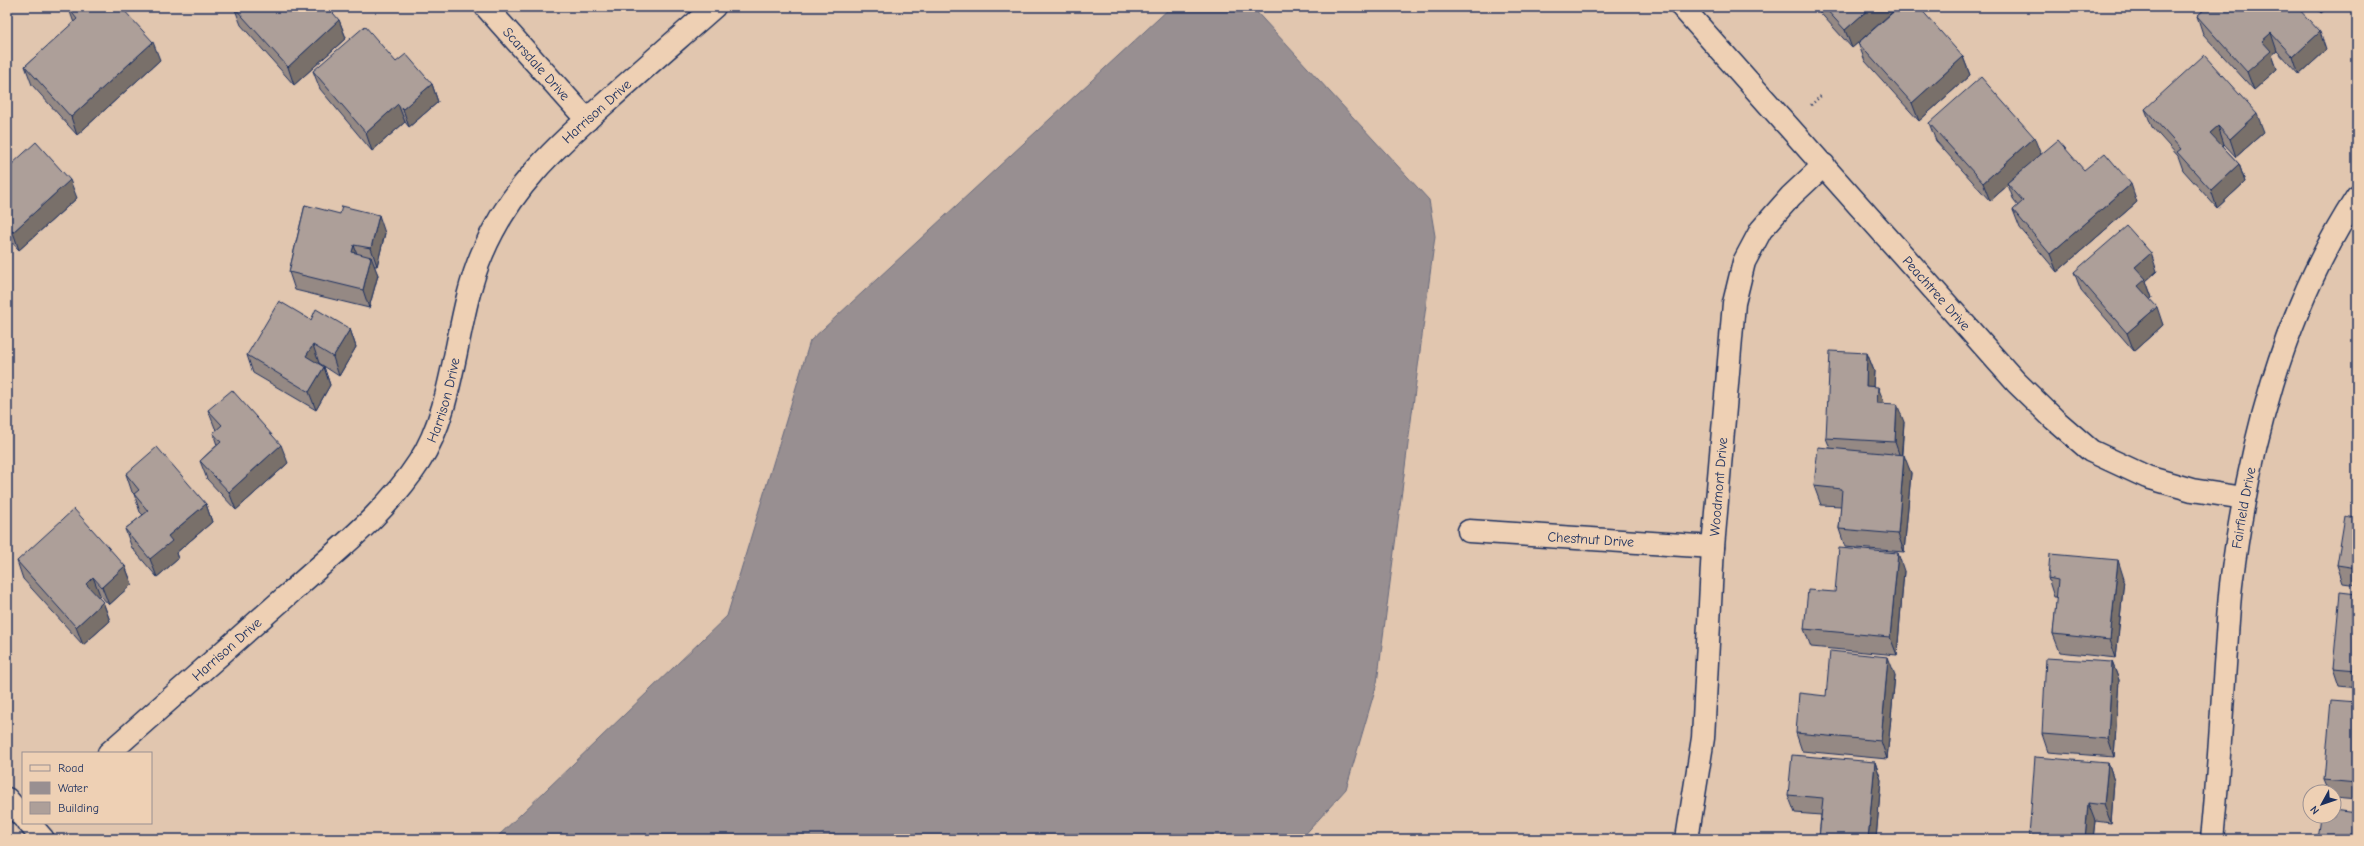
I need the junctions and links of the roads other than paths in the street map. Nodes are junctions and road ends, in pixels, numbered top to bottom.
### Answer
1 (486, 7) edge
2 (714, 7) edge
3 (1682, 7) edge
4 (587, 120) junction
5 (1824, 165) junction
6 (2357, 197) edge
7 (2244, 498) junction
8 (1469, 531) dead end
9 (1713, 547) junction
10 (110, 752) edge
11 (7, 799) edge
12 (22, 815) edge
13 (1687, 839) edge
14 (2212, 839) edge

1 - 4 street, Scarsdale Drive
2 - 4 street, Harrison Drive
3 - 5 street, Peachtree Drive
4 - 10 street, Harrison Drive
5 - 7 street, Peachtree Drive
5 - 9 street, Woodmont Drive
6 - 7 street, Fairfield Drive
7 - 14 street, Fairfield Drive
8 - 9 street, Chestnut Drive
9 - 13 street, Woodmont Drive
11 - 12 street

